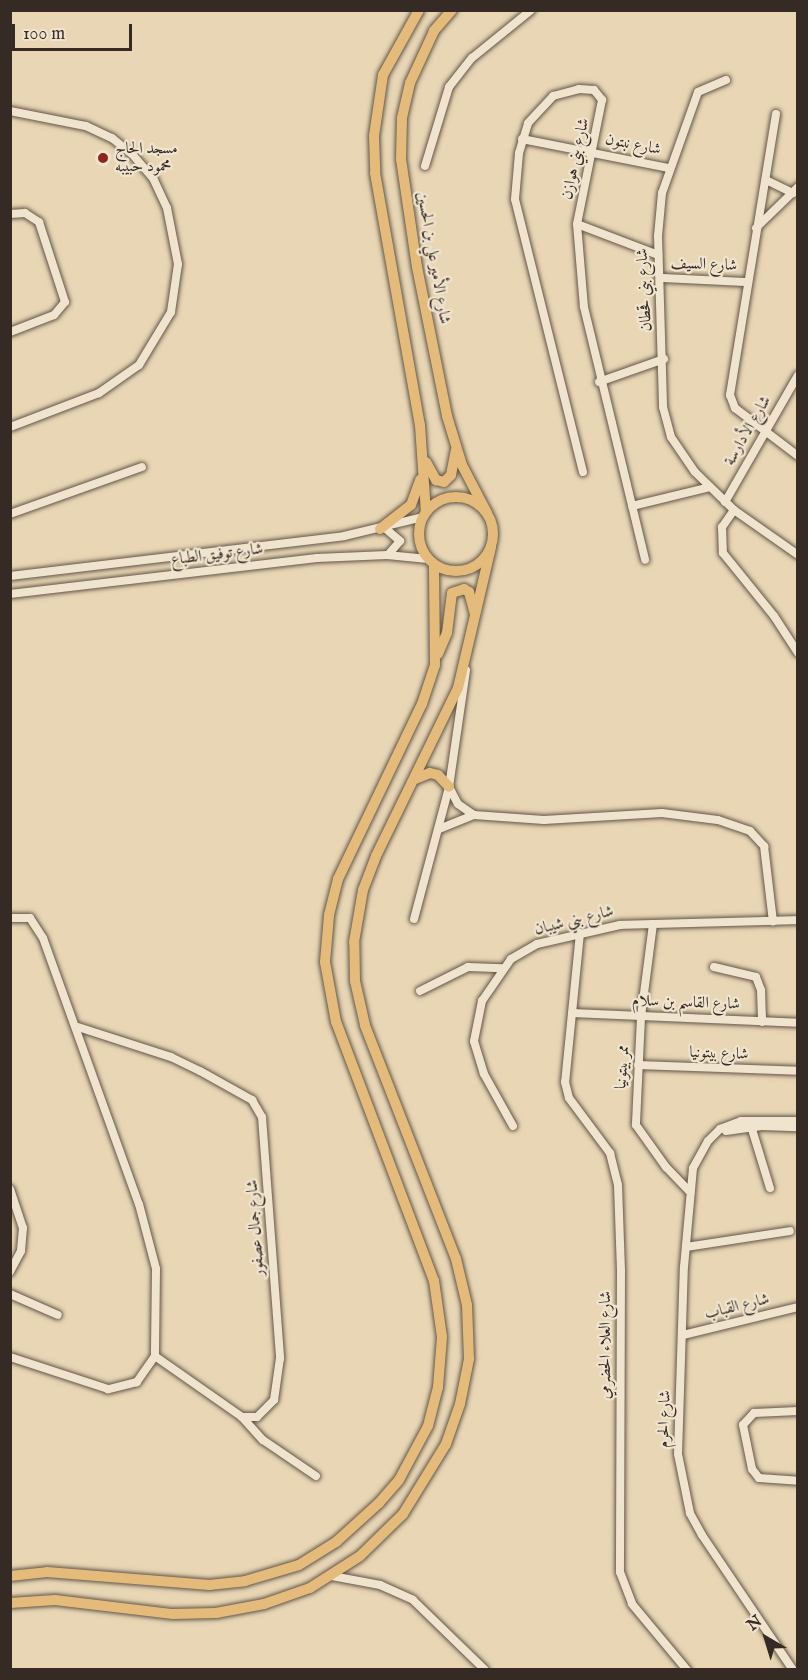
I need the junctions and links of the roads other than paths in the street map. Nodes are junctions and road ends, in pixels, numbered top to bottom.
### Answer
1 (419, 10) edge
2 (452, 10) edge
3 (531, 10) edge
4 (411, 16) edge
5 (726, 80) dead end
6 (10, 111) edge
7 (776, 114) dead end
8 (522, 139) junction
9 (593, 153) junction
10 (425, 166) dead end
11 (669, 168) junction
12 (766, 180) junction
13 (795, 190) edge
14 (10, 214) edge
15 (577, 224) junction
16 (756, 228) junction
17 (658, 255) junction
18 (662, 278) junction
19 (746, 282) junction
20 (10, 332) edge
21 (663, 360) junction
22 (798, 375) edge
23 (599, 382) junction
24 (10, 427) edge
25 (764, 433) junction
26 (456, 449) junction
27 (424, 456) junction
28 (798, 456) edge
29 (142, 467) dead end
30 (583, 472) dead end
31 (710, 487) junction
32 (725, 502) junction
33 (632, 506) junction
34 (734, 510) junction
35 (487, 513) junction
36 (10, 514) edge
37 (425, 514) junction
38 (383, 529) junction
39 (491, 547) junction
40 (387, 555) junction
41 (798, 555) edge
42 (645, 560) dead end
43 (431, 562) junction
44 (10, 576) edge
45 (10, 594) edge
46 (476, 617) junction
47 (798, 653) edge
48 (437, 655) junction
49 (467, 661) junction
50 (415, 779) junction
51 (449, 787) junction
52 (474, 815) junction
53 (439, 829) junction
54 (10, 918) edge
55 (414, 919) dead end
56 (798, 920) edge
57 (773, 921) junction
58 (653, 924) junction
59 (580, 933) junction
60 (714, 967) dead end
61 (502, 968) junction
62 (420, 991) dead end
63 (573, 1013) junction
64 (641, 1017) junction
65 (762, 1022) junction
66 (798, 1023) edge
67 (78, 1027) junction
68 (638, 1065) junction
69 (798, 1071) edge
70 (798, 1121) edge
71 (513, 1126) dead end
72 (752, 1126) junction
73 (798, 1128) edge
74 (708, 1141) junction
75 (770, 1188) dead end
76 (10, 1189) edge
77 (690, 1192) junction
78 (790, 1231) dead end
79 (686, 1247) junction
80 (10, 1272) edge
81 (10, 1294) edge
82 (798, 1307) edge
83 (58, 1315) dead end
84 (683, 1335) junction
85 (10, 1356) edge
86 (155, 1356) junction
87 (798, 1411) edge
88 (242, 1417) junction
89 (316, 1476) dead end
90 (798, 1481) edge
91 (10, 1576) edge
92 (332, 1576) junction
93 (10, 1603) edge
94 (485, 1670) edge
95 (687, 1670) edge
96 (793, 1670) edge

1 - 4 main road
2 - 26 main road, شارع الأمير علي بن الحسين
3 - 10 street
4 - 27 main road
5 - 11 street, شارع بني قحطان
6 - 24 street
7 - 12 street
8 - 9 street, شارع نبتون
8 - 9 street, شارع بني هوازن
8 - 30 street, شارع بني هوازن
9 - 11 street, شارع نبتون
9 - 15 street, شارع بني هوازن
11 - 17 street, شارع بني قحطان
12 - 13 street
12 - 16 street
13 - 16 street
14 - 20 street
15 - 17 street
15 - 23 street, شارع بني هوازن
16 - 19 street
17 - 18 street, شارع بني قحطان
18 - 19 street, شارع السيف
18 - 21 street, شارع بني قحطان
19 - 25 street
21 - 23 street
21 - 31 street, شارع بني قحطان
22 - 25 street, شارع الأدارسة
23 - 33 street, شارع بني هوازن
25 - 28 street
25 - 32 street, شارع الأدارسة
26 - 27 main road
26 - 35 main road, شارع الأمير علي بن الحسين
27 - 37 main road
27 - 38 main road
29 - 36 street
31 - 32 street, شارع بني قحطان
31 - 33 street
32 - 34 street, شارع بني قحطان
33 - 42 street, شارع بني هوازن
34 - 41 street, شارع بني قحطان
34 - 47 street
35 - 37 main road
35 - 39 main road
37 - 38 street, شارع توفيق الطباع
37 - 43 main road
38 - 40 street
38 - 44 street, شارع توفيق الطباع
39 - 43 main road
39 - 46 main road
40 - 43 street, شارع توفيق الطباع
40 - 45 street, شارع توفيق الطباع
43 - 48 main road
46 - 48 main road
46 - 49 main road
48 - 91 main road
49 - 50 main road
49 - 51 street
50 - 51 main road
50 - 92 main road
51 - 52 street
51 - 53 street
52 - 53 street
52 - 57 street
53 - 55 street
54 - 67 street
56 - 57 street, شارع بني شيبان
57 - 58 street, شارع بني شيبان
58 - 59 street, شارع بني شيبان
58 - 64 street, ممر بيتونيا
59 - 61 street, شارع بني شيبان
59 - 63 street, شارع العلاء الحضرمي
60 - 65 street
61 - 62 street
61 - 71 street, شارع بني شيبان
63 - 64 street, شارع القاسم بن سلام
63 - 95 street, شارع العلاء الحضرمي
64 - 65 street, شارع القاسم بن سلام
64 - 68 street, ممر بيتونيا
65 - 66 street, شارع القاسم بن سلام
67 - 86 street
67 - 88 street, شارع جمال عصفور
68 - 69 street, شارع بيتونيا
68 - 77 street, ممر بيتونيا
70 - 74 street, شارع الحرم
72 - 73 street
72 - 74 street
72 - 75 street
74 - 77 street, شارع الحرم
76 - 80 street
77 - 79 street, شارع الحرم
78 - 79 street
79 - 84 street, شارع الحرم
81 - 83 street
82 - 84 street, شارع القباب
84 - 96 street, شارع الحرم
85 - 86 street
86 - 88 street
87 - 90 street
88 - 89 street
92 - 93 main road
92 - 94 street

